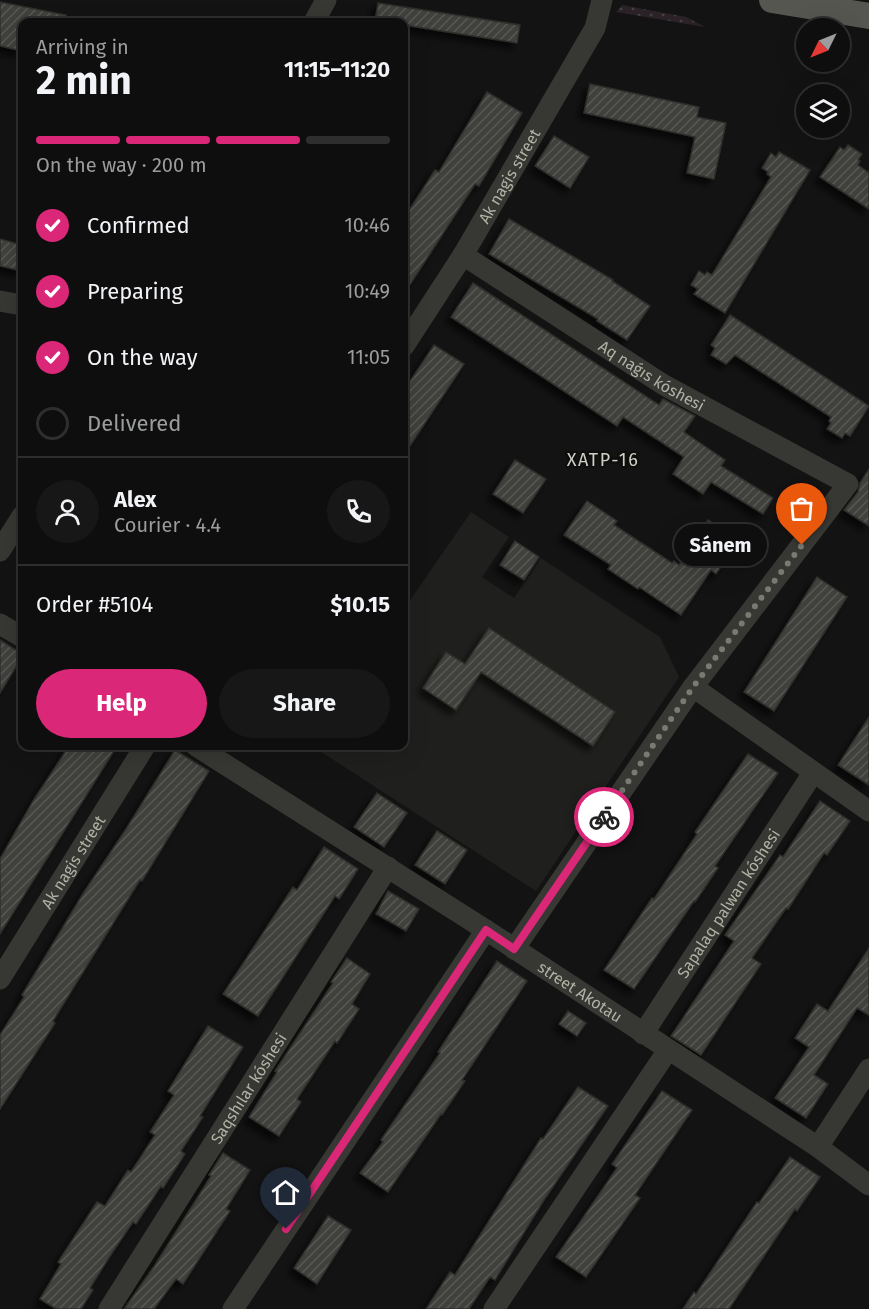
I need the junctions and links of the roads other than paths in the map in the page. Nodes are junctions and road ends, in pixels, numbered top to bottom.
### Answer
1 (326, 0) edge
2 (603, 0) edge
3 (772, 0) edge
4 (869, 16) edge
5 (316, 18) edge
6 (463, 255) junction
7 (0, 301) edge
8 (18, 304) edge
9 (408, 340) edge
10 (18, 522) edge
11 (0, 551) edge
12 (0, 624) edge
13 (18, 635) edge
14 (693, 687) junction
15 (143, 750) edge
16 (202, 750) edge
17 (813, 772) junction
18 (869, 811) edge
19 (388, 867) junction
20 (486, 930) junction
21 (514, 949) junction
22 (0, 979) edge
23 (643, 1034) junction
24 (668, 1050) junction
25 (869, 1069) edge
26 (818, 1147) junction
27 (869, 1185) edge
28 (109, 1309) edge
29 (233, 1309) edge
30 (494, 1309) edge

1 - 5 street
2 - 6 street, Ak nagis street
3 - 4 main road
6 - 9 street, Ak nagis street
6 - 14 street, Aq naǵıs kóshesi
7 - 8 street
10 - 11 street
12 - 13 street
14 - 17 street
14 - 21 street
15 - 22 street, Ak nagis street
16 - 19 street, street Akotau
17 - 18 street
17 - 23 street, Sapalaq palwan kóshesi
19 - 20 street, street Akotau
19 - 28 street, Saqshılar kóshesi
20 - 21 street, street Akotau
20 - 29 street
21 - 23 street, street Akotau
23 - 24 street, street Akotau
24 - 26 street, street Akotau
24 - 30 street
25 - 26 street
26 - 27 street, street Akotau

